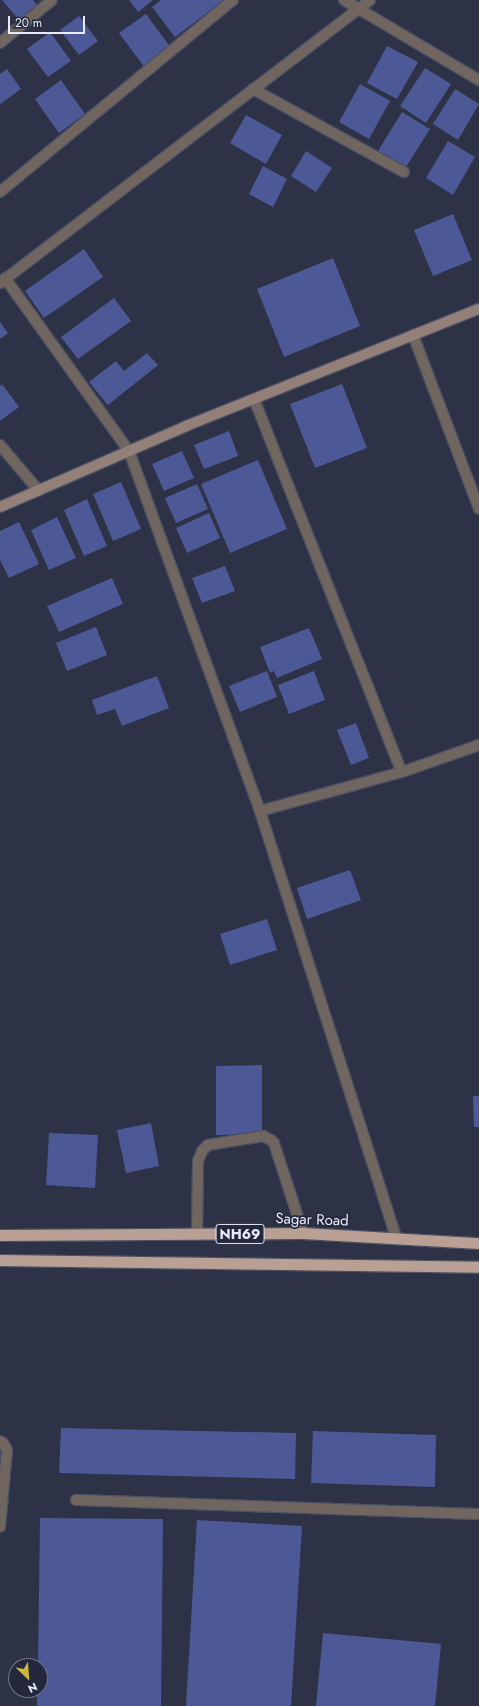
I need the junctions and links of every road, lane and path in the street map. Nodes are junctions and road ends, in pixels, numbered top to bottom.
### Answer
1 (52, 0) edge
2 (233, 0) edge
3 (344, 0) edge
4 (370, 0) edge
5 (359, 9) junction
6 (0, 43) edge
7 (479, 80) edge
8 (253, 90) junction
9 (404, 172) dead end
10 (0, 192) edge
11 (3, 281) edge
12 (479, 309) edge
13 (413, 335) junction
14 (254, 399) junction
15 (0, 445) edge
16 (129, 451) junction
17 (39, 491) junction
18 (0, 507) edge
19 (479, 509) edge
20 (479, 745) edge
21 (402, 772) junction
22 (260, 811) junction
23 (302, 1233) junction
24 (0, 1235) edge
25 (197, 1235) junction
26 (396, 1238) junction
27 (479, 1243) edge
28 (0, 1260) edge
29 (479, 1267) edge
30 (0, 1441) edge
31 (76, 1500) dead end
32 (479, 1514) edge
33 (0, 1527) edge

1 - 6 street
2 - 10 street
3 - 5 street
4 - 5 street
5 - 7 street
5 - 8 street
8 - 9 street
8 - 11 street
11 - 16 street
12 - 13 main road
13 - 14 main road
13 - 19 street
14 - 16 main road
14 - 21 street
15 - 17 street
16 - 17 main road
16 - 22 street
17 - 18 main road
20 - 21 street
21 - 22 street
22 - 26 street
23 - 25 highway, Sagar Road / NH69
23 - 25 street
23 - 26 highway, Sagar Road / NH69
24 - 25 highway, Sagar Road / NH69
26 - 27 highway, Sagar Road / NH69
28 - 29 highway, NH69
30 - 33 street
31 - 32 street

